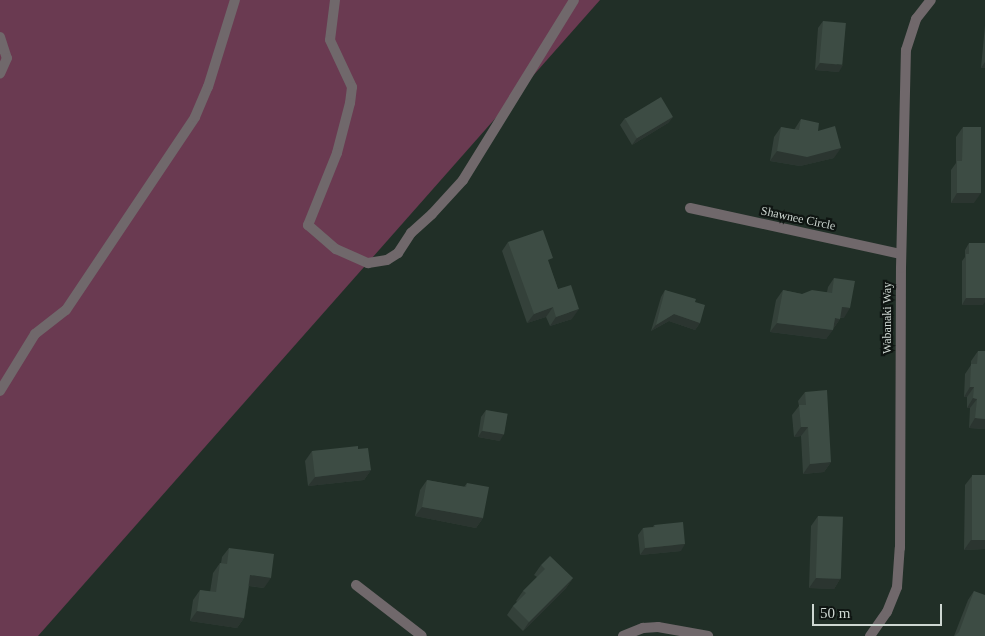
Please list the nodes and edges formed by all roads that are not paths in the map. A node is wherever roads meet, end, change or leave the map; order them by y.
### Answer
1 (235, 0) edge
2 (335, 0) edge
3 (574, 0) edge
4 (931, 0) edge
5 (0, 37) edge
6 (0, 74) edge
7 (690, 208) dead end
8 (901, 254) junction
9 (0, 391) edge
10 (356, 585) dead end
11 (422, 636) edge
12 (623, 636) edge
13 (708, 636) edge
14 (870, 636) edge

1 - 9 street
2 - 3 street
4 - 8 street, Wabanaki Way
5 - 6 street
7 - 8 street, Shawnee Circle
8 - 14 street, Wabanaki Way
10 - 11 street
12 - 13 street

